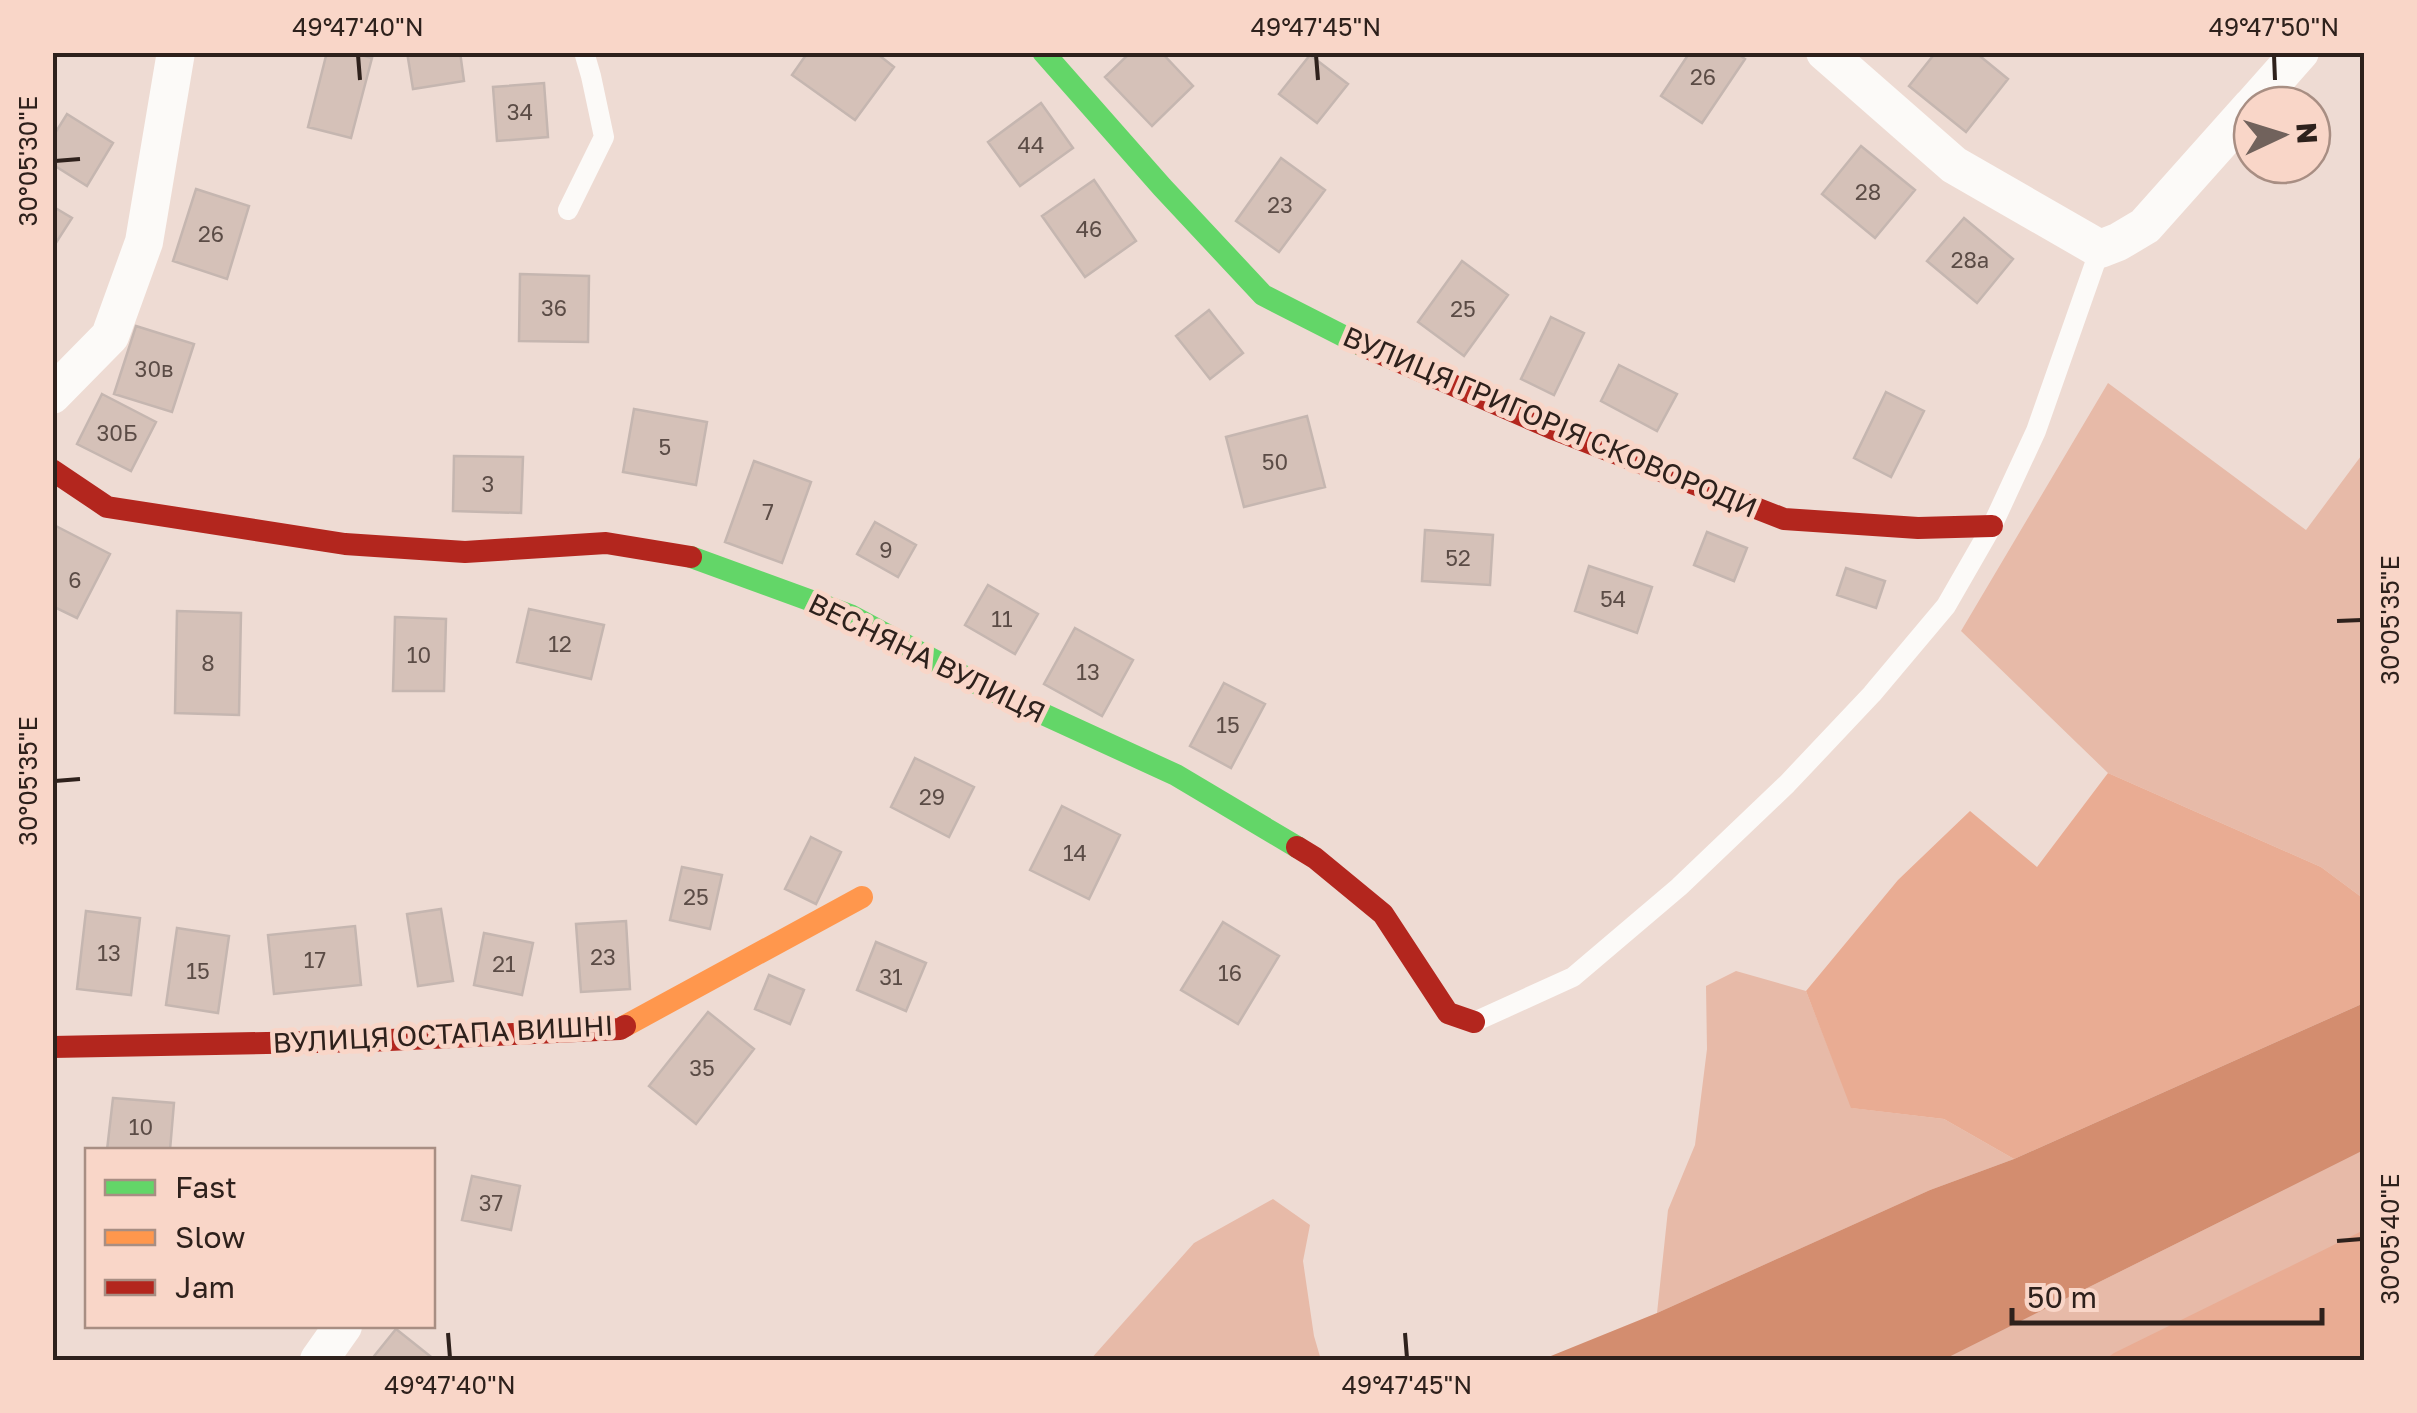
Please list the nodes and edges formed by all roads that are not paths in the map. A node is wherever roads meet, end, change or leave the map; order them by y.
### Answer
1 (176, 52) edge
2 (584, 52) edge
3 (1044, 52) edge
4 (1825, 52) edge
5 (2300, 52) edge
6 (2270, 85) edge
7 (2232, 128) edge
8 (568, 210) dead end
9 (2100, 249) junction
10 (52, 394) edge
11 (52, 470) edge
12 (1992, 526) junction
13 (862, 897) dead end
14 (1474, 1022) joint
15 (52, 1047) edge
16 (342, 1328) edge
17 (320, 1360) edge

1 - 10 street
2 - 8 lane
3 - 12 street, ВУЛИЦЯ ГРИГОРІЯ СКОВОРОДИ
4 - 9 street
5 - 6 street
7 - 9 street
9 - 12 lane
11 - 14 street, ВЕСНЯНА ВУЛИЦЯ
12 - 14 lane
13 - 15 street, ВУЛИЦЯ ОСТАПА ВИШНІ
16 - 17 street

